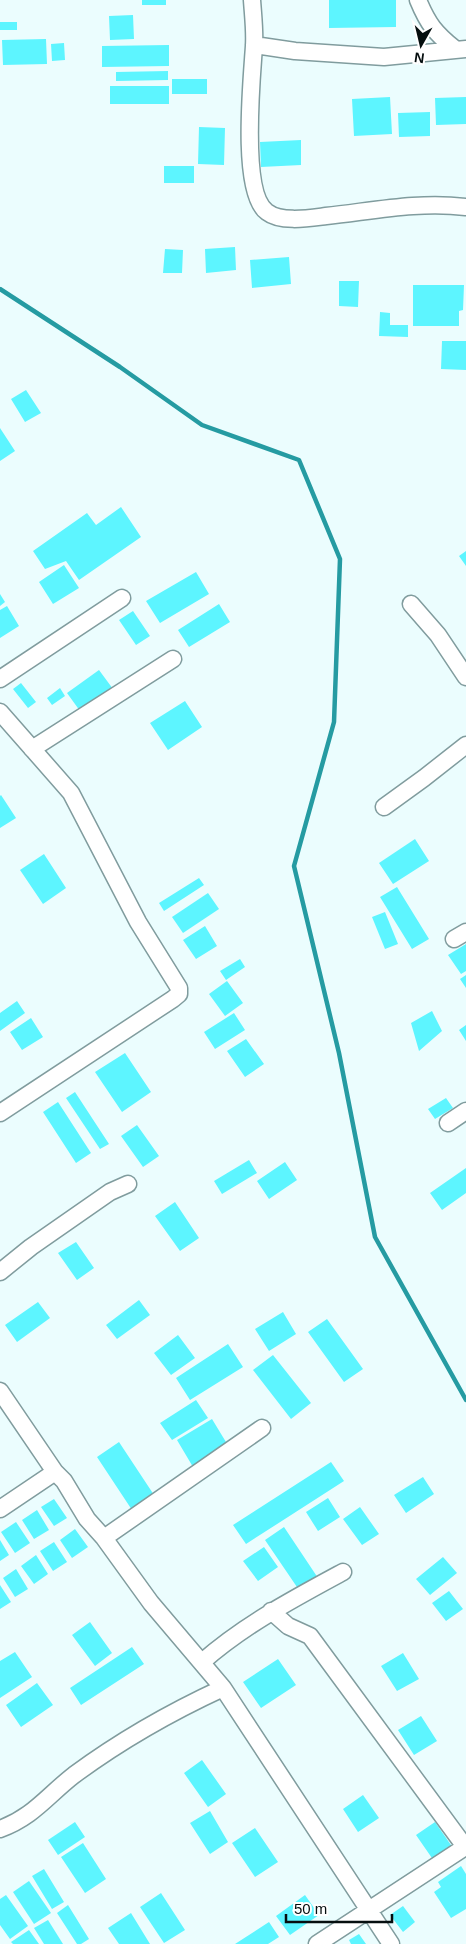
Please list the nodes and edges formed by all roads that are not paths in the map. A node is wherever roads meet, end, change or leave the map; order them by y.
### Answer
1 (252, 0) edge
2 (418, 0) edge
3 (254, 44) junction
4 (461, 49) edge
5 (466, 207) edge
6 (122, 598) dead end
7 (412, 604) dead end
8 (173, 659) dead end
9 (466, 677) edge
10 (0, 679) edge
11 (0, 712) edge
12 (466, 745) edge
13 (32, 749) junction
14 (384, 807) dead end
15 (466, 1111) edge
16 (0, 1113) edge
17 (448, 1124) dead end
18 (128, 1184) dead end
19 (0, 1272) edge
20 (0, 1391) edge
21 (262, 1428) dead end
22 (55, 1472) junction
23 (0, 1509) edge
24 (104, 1538) junction
25 (343, 1572) dead end
26 (270, 1611) junction
27 (202, 1662) junction
28 (223, 1688) junction
29 (0, 1828) edge
30 (466, 1848) edge
31 (368, 1911) junction
32 (317, 1944) edge
33 (391, 1944) edge

1 - 3 street
2 - 4 street
3 - 4 street
3 - 5 street
6 - 10 street
7 - 9 street
8 - 13 street
11 - 13 street
12 - 14 street
13 - 16 street
15 - 17 street
18 - 19 street
20 - 22 street
21 - 24 street
22 - 23 street
22 - 24 street
24 - 27 street
25 - 26 street
26 - 27 street
26 - 30 street
27 - 28 street
28 - 29 street
28 - 31 street
30 - 31 street
31 - 32 street
31 - 33 street

